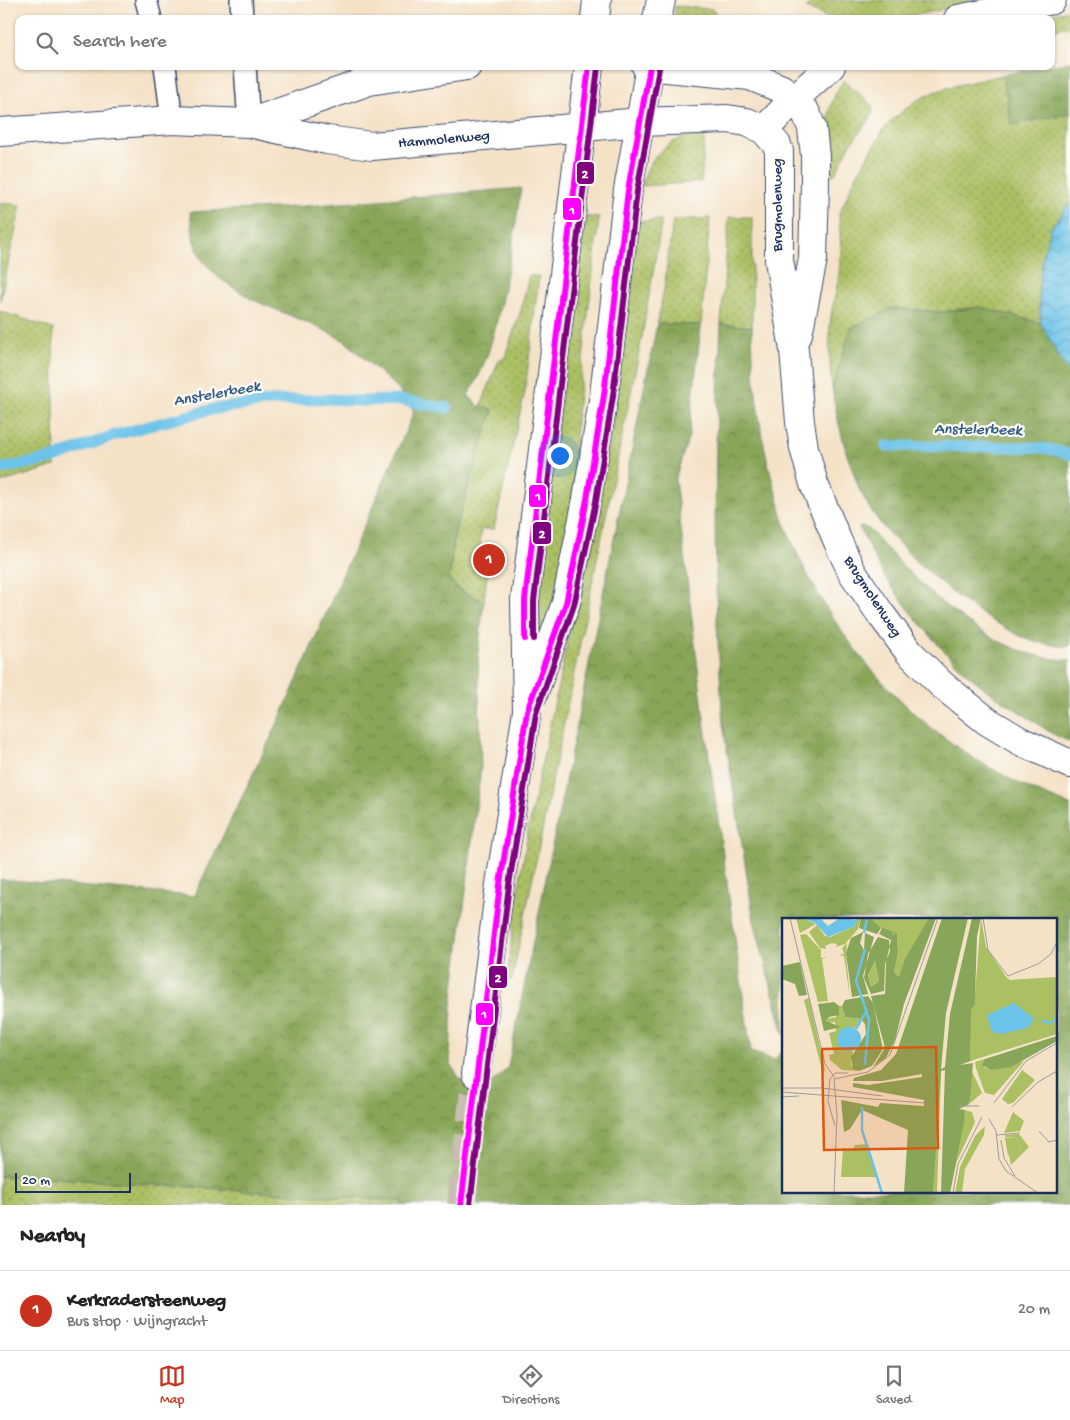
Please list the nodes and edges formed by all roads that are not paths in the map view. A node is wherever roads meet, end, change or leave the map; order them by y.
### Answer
1 (146, 0) edge
2 (241, 0) edge
3 (597, 0) edge
4 (660, 0) edge
5 (1052, 0) edge
6 (150, 15) edge
7 (242, 15) edge
8 (595, 15) edge
9 (658, 15) edge
10 (978, 15) edge
11 (166, 70) edge
12 (246, 70) edge
13 (440, 70) edge
14 (589, 70) edge
15 (649, 70) edge
16 (690, 70) edge
17 (827, 70) edge
18 (794, 99) junction
19 (172, 120) junction
20 (640, 122) junction
21 (249, 123) junction
22 (582, 126) junction
23 (764, 130) junction
24 (0, 132) edge
25 (794, 350) junction
26 (527, 710) junction
27 (1070, 764) edge
28 (476, 1074) tunnel mouth

1 - 6 lane
2 - 7 lane
3 - 8 street
4 - 9 street
5 - 10 street
11 - 19 lane
12 - 21 lane
13 - 21 street, Hammolenweg
14 - 22 street
15 - 20 street
16 - 18 street, Brugmolenweg
17 - 18 street
18 - 23 street
18 - 25 street, Brugmolenweg
19 - 21 street, Hammolenweg
19 - 24 street, Hammolenweg
20 - 22 street, Hammolenweg
20 - 23 street
20 - 26 street
21 - 22 street, Hammolenweg
22 - 26 street
23 - 25 street, Brugmolenweg
25 - 27 street, Brugmolenweg
26 - 28 street

